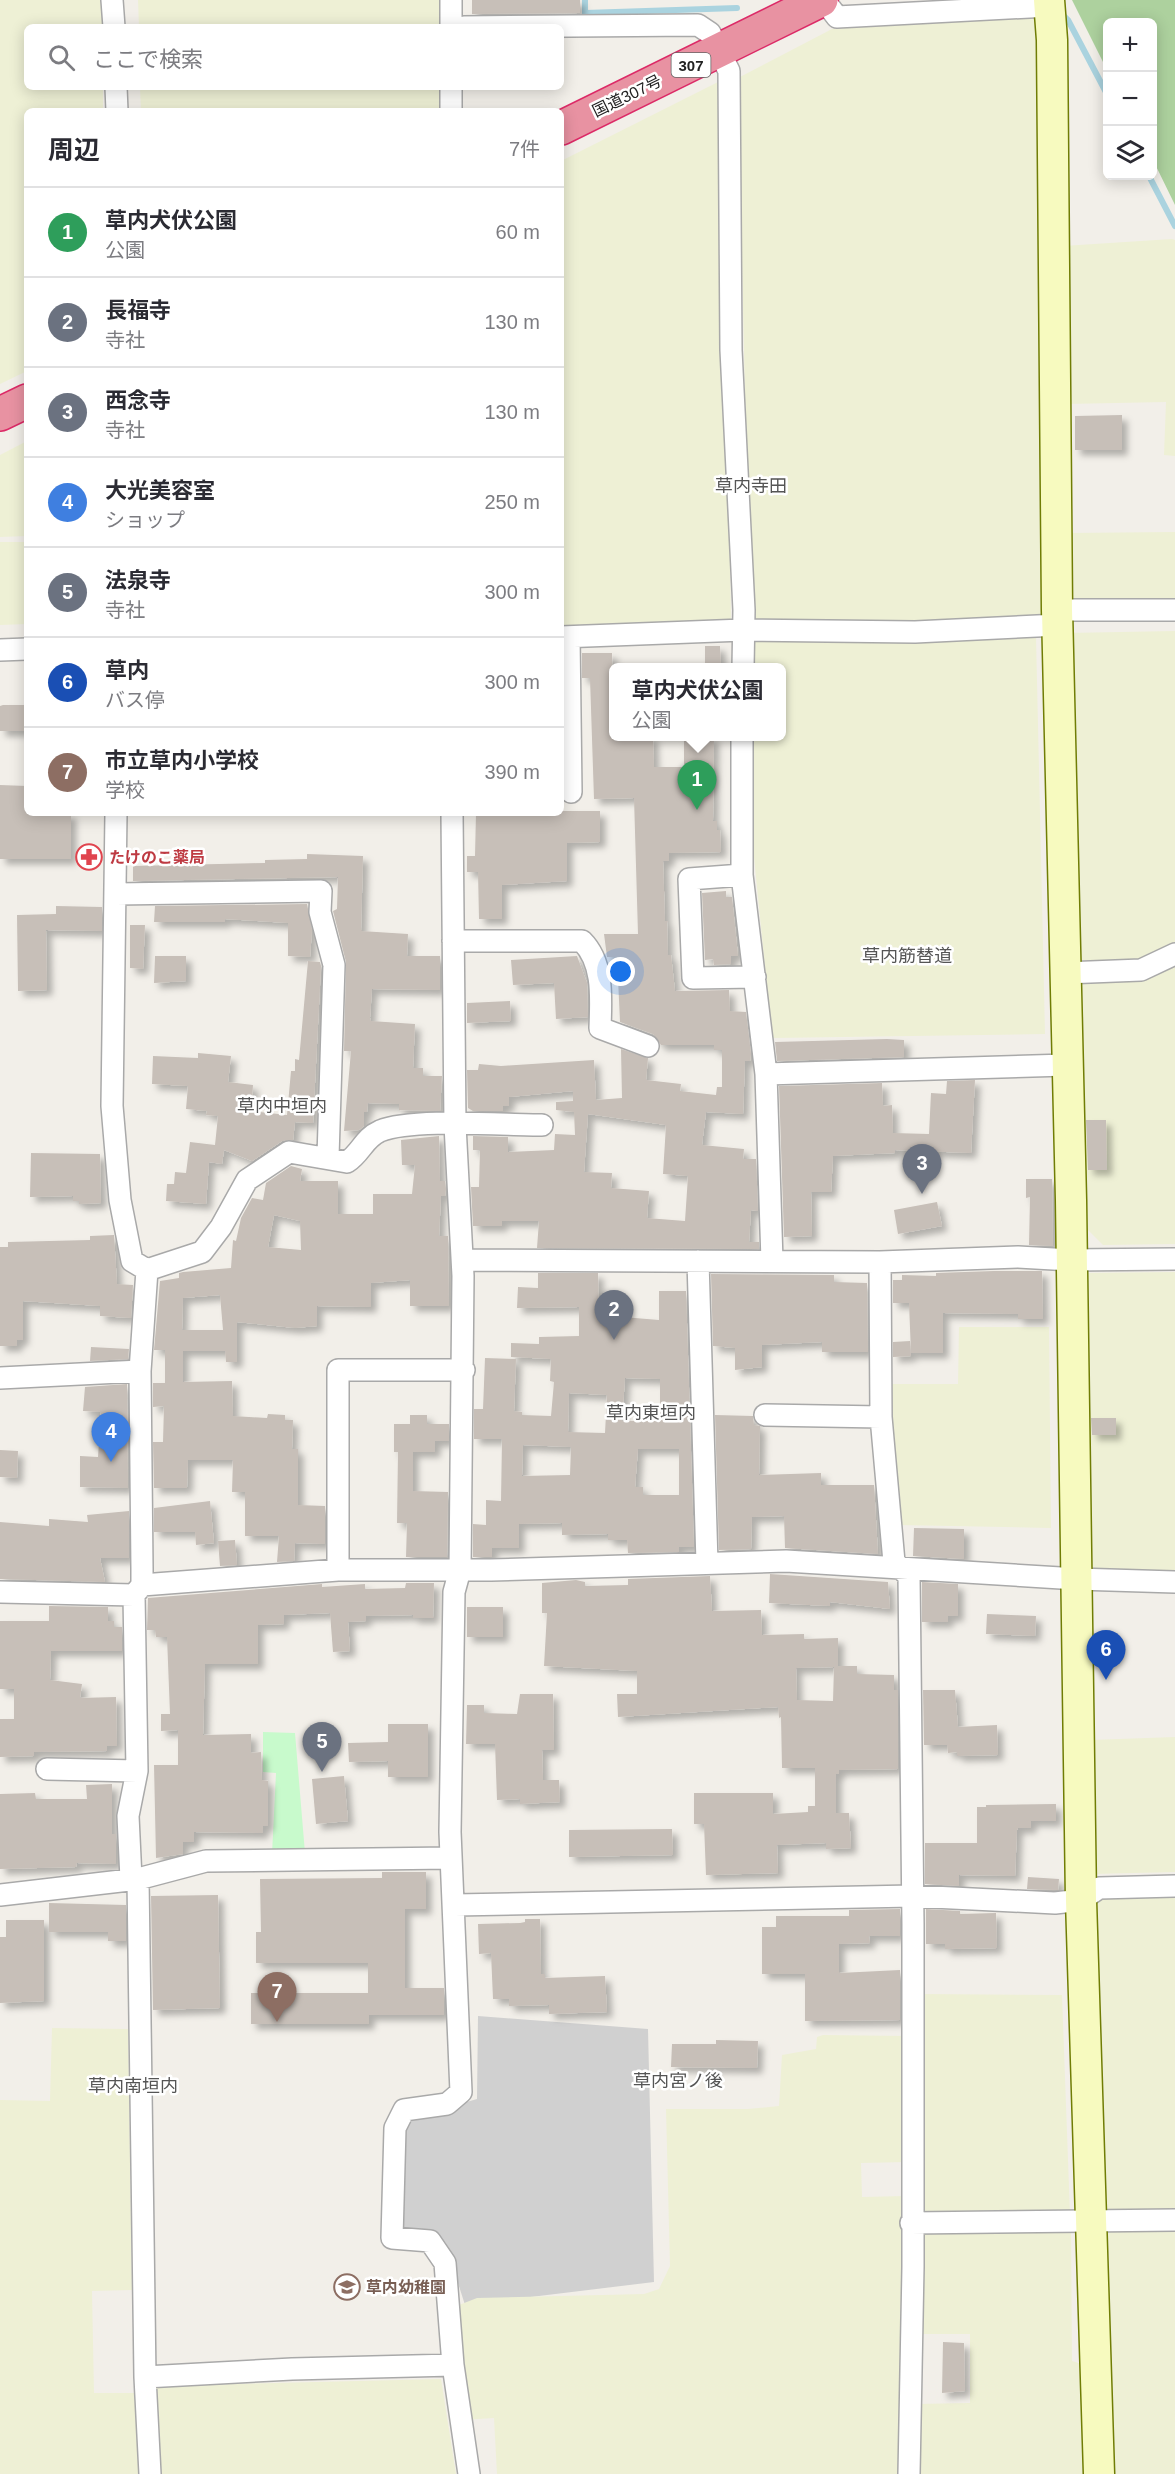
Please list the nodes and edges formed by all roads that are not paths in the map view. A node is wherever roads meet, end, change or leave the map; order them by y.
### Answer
1 (112, 0) edge
2 (451, 0) edge
3 (823, 0) edge
4 (1049, 3) edge
5 (114, 24) edge
6 (451, 24) edge
7 (564, 26) edge
8 (719, 51) junction
9 (116, 90) edge
10 (451, 90) edge
11 (117, 108) edge
12 (451, 108) edge
13 (564, 127) edge
14 (24, 402) edge
15 (0, 414) edge
16 (1175, 610) edge
17 (1057, 617) junction
18 (743, 630) junction
19 (565, 637) edge
20 (24, 649) edge
21 (0, 650) edge
22 (743, 663) edge
23 (742, 741) edge
24 (571, 792) dead end
25 (116, 816) edge
26 (452, 816) edge
27 (742, 876) junction
28 (116, 894) junction
29 (453, 941) junction
30 (1175, 954) edge
31 (1065, 973) junction
32 (754, 977) junction
33 (648, 1046) dead end
34 (1066, 1065) junction
35 (766, 1074) junction
36 (455, 1125) junction
37 (542, 1125) dead end
38 (328, 1157) junction
39 (463, 1260) junction
40 (1071, 1260) junction
41 (1175, 1260) edge
42 (698, 1261) junction
43 (772, 1261) junction
44 (880, 1262) junction
45 (147, 1270) junction
46 (464, 1370) junction
47 (140, 1371) junction
48 (0, 1378) edge
49 (765, 1415) dead end
50 (881, 1417) junction
51 (707, 1563) junction
52 (338, 1570) junction
53 (460, 1570) junction
54 (903, 1570) junction
55 (1077, 1579) junction
56 (1175, 1582) edge
57 (138, 1590) junction
58 (0, 1592) edge
59 (47, 1769) dead end
60 (137, 1771) junction
61 (450, 1858) junction
62 (135, 1879) junction
63 (1175, 1886) edge
64 (0, 1895) edge
65 (912, 1896) junction
66 (1082, 1900) junction
67 (455, 1905) junction
68 (1175, 2220) edge
69 (911, 2223) junction
70 (1091, 2223) junction
71 (453, 2366) junction
72 (145, 2377) junction
73 (150, 2474) edge
74 (469, 2474) edge
75 (909, 2474) edge
76 (1099, 2474) edge

1 - 5 street
2 - 6 street
3 - 4 street
3 - 8 highway, 国道307号 / 307
4 - 17 street
7 - 8 street
8 - 13 highway, 国道307号 / 307
8 - 18 street
9 - 11 street
10 - 12 street
14 - 15 highway
16 - 17 street
17 - 18 street
17 - 31 street
18 - 19 street
18 - 22 street
19 - 24 street
20 - 21 street
23 - 27 street
25 - 28 street
26 - 29 street
27 - 32 street
27 - 32 street
28 - 38 street
28 - 45 street
29 - 33 street
29 - 36 street
30 - 31 street
31 - 34 street
32 - 35 street
34 - 35 street
34 - 40 street
35 - 43 street
36 - 37 street
36 - 38 street
36 - 39 street
38 - 45 street
39 - 42 street
39 - 46 street
40 - 41 street
40 - 44 street
40 - 55 street
42 - 43 street
42 - 51 street
43 - 44 street
44 - 50 street
45 - 47 street
46 - 52 street
46 - 53 street
47 - 48 street
47 - 57 street
49 - 50 street
50 - 54 street
51 - 53 street
51 - 54 street
52 - 53 street
52 - 57 street
53 - 61 street
54 - 55 street
54 - 65 street
55 - 56 street
55 - 66 street
57 - 58 street
57 - 60 street
59 - 60 street
60 - 62 street
61 - 62 street
61 - 67 street
62 - 64 street
62 - 72 street
63 - 66 street
65 - 66 street
65 - 67 street
65 - 69 street
66 - 70 street
67 - 71 street
68 - 70 street
69 - 70 street
69 - 75 street
70 - 76 street
71 - 72 street
71 - 74 street
72 - 73 street

